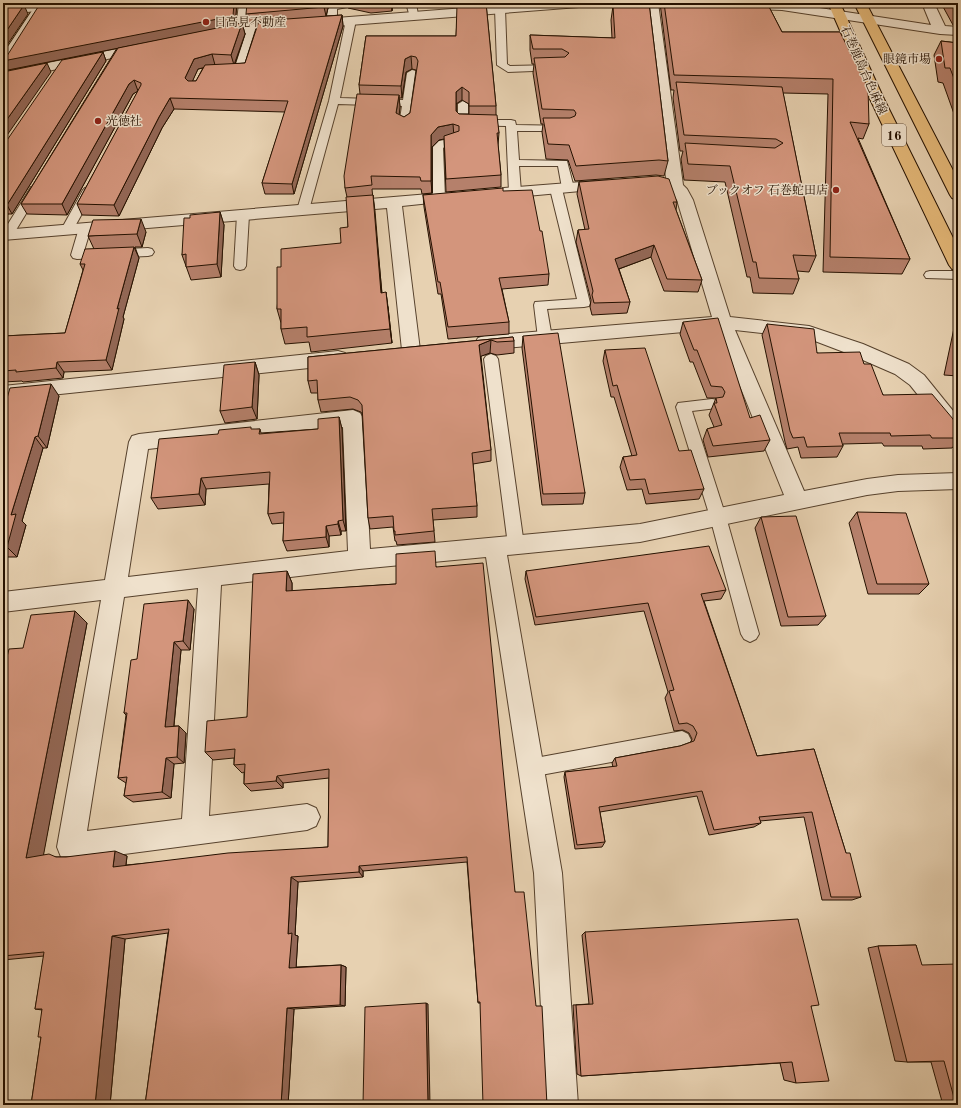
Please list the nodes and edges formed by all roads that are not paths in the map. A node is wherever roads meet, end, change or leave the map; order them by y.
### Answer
1 (244, 3) edge
2 (346, 3) edge
3 (579, 3) edge
4 (652, 3) edge
5 (710, 3) edge
6 (860, 3) edge
7 (928, 3) edge
8 (781, 4) edge
9 (44, 8) edge
10 (412, 9) edge
11 (500, 9) junction
12 (837, 9) edge
13 (3, 11) edge
14 (866, 18) junction
15 (351, 20) junction
16 (332, 21) junction
17 (255, 27) junction
18 (241, 30) junction
19 (940, 30) junction
20 (958, 31) edge
21 (198, 37) edge
22 (155, 45) edge
23 (118, 53) junction
24 (3, 64) edge
25 (63, 64) junction
26 (110, 66) edge
27 (562, 68) edge
28 (234, 70) edge
29 (412, 73) dead end
30 (3, 76) edge
31 (54, 77) edge
32 (334, 101) junction
33 (408, 103) junction
34 (463, 104) dead end
35 (404, 125) edge
36 (512, 128) junction
37 (568, 128) edge
38 (454, 141) edge
39 (513, 163) junction
40 (40, 181) edge
41 (92, 183) edge
42 (619, 184) edge
43 (562, 189) junction
44 (515, 192) junction
45 (492, 194) edge
46 (469, 196) edge
47 (958, 196) edge
48 (439, 198) junction
49 (394, 202) junction
50 (303, 210) junction
51 (242, 215) junction
52 (85, 228) junction
53 (67, 230) junction
54 (5, 235) edge
55 (148, 252) dead end
56 (958, 265) edge
57 (240, 266) dead end
58 (930, 275) dead end
59 (958, 275) edge
60 (723, 322) junction
61 (545, 338) junction
62 (466, 345) edge
63 (412, 350) edge
64 (358, 356) edge
65 (491, 359) dead end
66 (3, 393) edge
67 (712, 404) dead end
68 (958, 431) edge
69 (958, 481) edge
70 (797, 500) junction
71 (718, 516) junction
72 (505, 546) junction
73 (359, 559) junction
74 (210, 578) junction
75 (114, 590) junction
76 (3, 602) edge
77 (750, 634) dead end
78 (682, 740) dead end
79 (530, 768) junction
80 (307, 817) dead end
81 (195, 831) junction
82 (562, 1105) edge

1 - 18 lane
2 - 16 lane
3 - 11 street
4 - 60 street
5 - 8 street
6 - 14 main road, 石巻鹿島台色麻線 / 16
7 - 19 street
8 - 12 street
9 - 13 street
9 - 24 street
10 - 11 street
10 - 15 street
11 - 27 lane
12 - 14 street
12 - 56 main road, 石巻鹿島台色麻線 / 16
14 - 19 street
14 - 47 main road, 石巻鹿島台色麻線 / 16
15 - 16 street
15 - 32 lane
16 - 17 street
17 - 18 street
17 - 28 street
18 - 21 street
19 - 20 street
22 - 23 street
23 - 25 street
23 - 26 lane
25 - 30 street
25 - 31 lane
29 - 33 lane
32 - 33 lane
32 - 50 lane
33 - 35 lane
34 - 36 lane
36 - 37 lane
36 - 39 lane
38 - 48 lane
39 - 43 lane
39 - 44 lane
40 - 54 lane
41 - 53 lane
42 - 43 street
43 - 44 street
43 - 61 lane
44 - 45 street
46 - 48 street
48 - 49 street
49 - 50 street
49 - 63 street
50 - 51 street
51 - 52 street
51 - 57 lane
52 - 53 street
52 - 55 lane
53 - 54 street
58 - 59 lane
60 - 61 street
60 - 68 street
60 - 70 street
61 - 62 street
64 - 66 street
65 - 72 lane
67 - 71 lane
69 - 70 street
70 - 71 street
71 - 72 street
71 - 77 lane
72 - 73 street
72 - 79 street
73 - 74 street
73 - 75 street
74 - 75 street
74 - 81 street
75 - 76 street
75 - 81 street
78 - 79 lane
79 - 82 street
80 - 81 street

